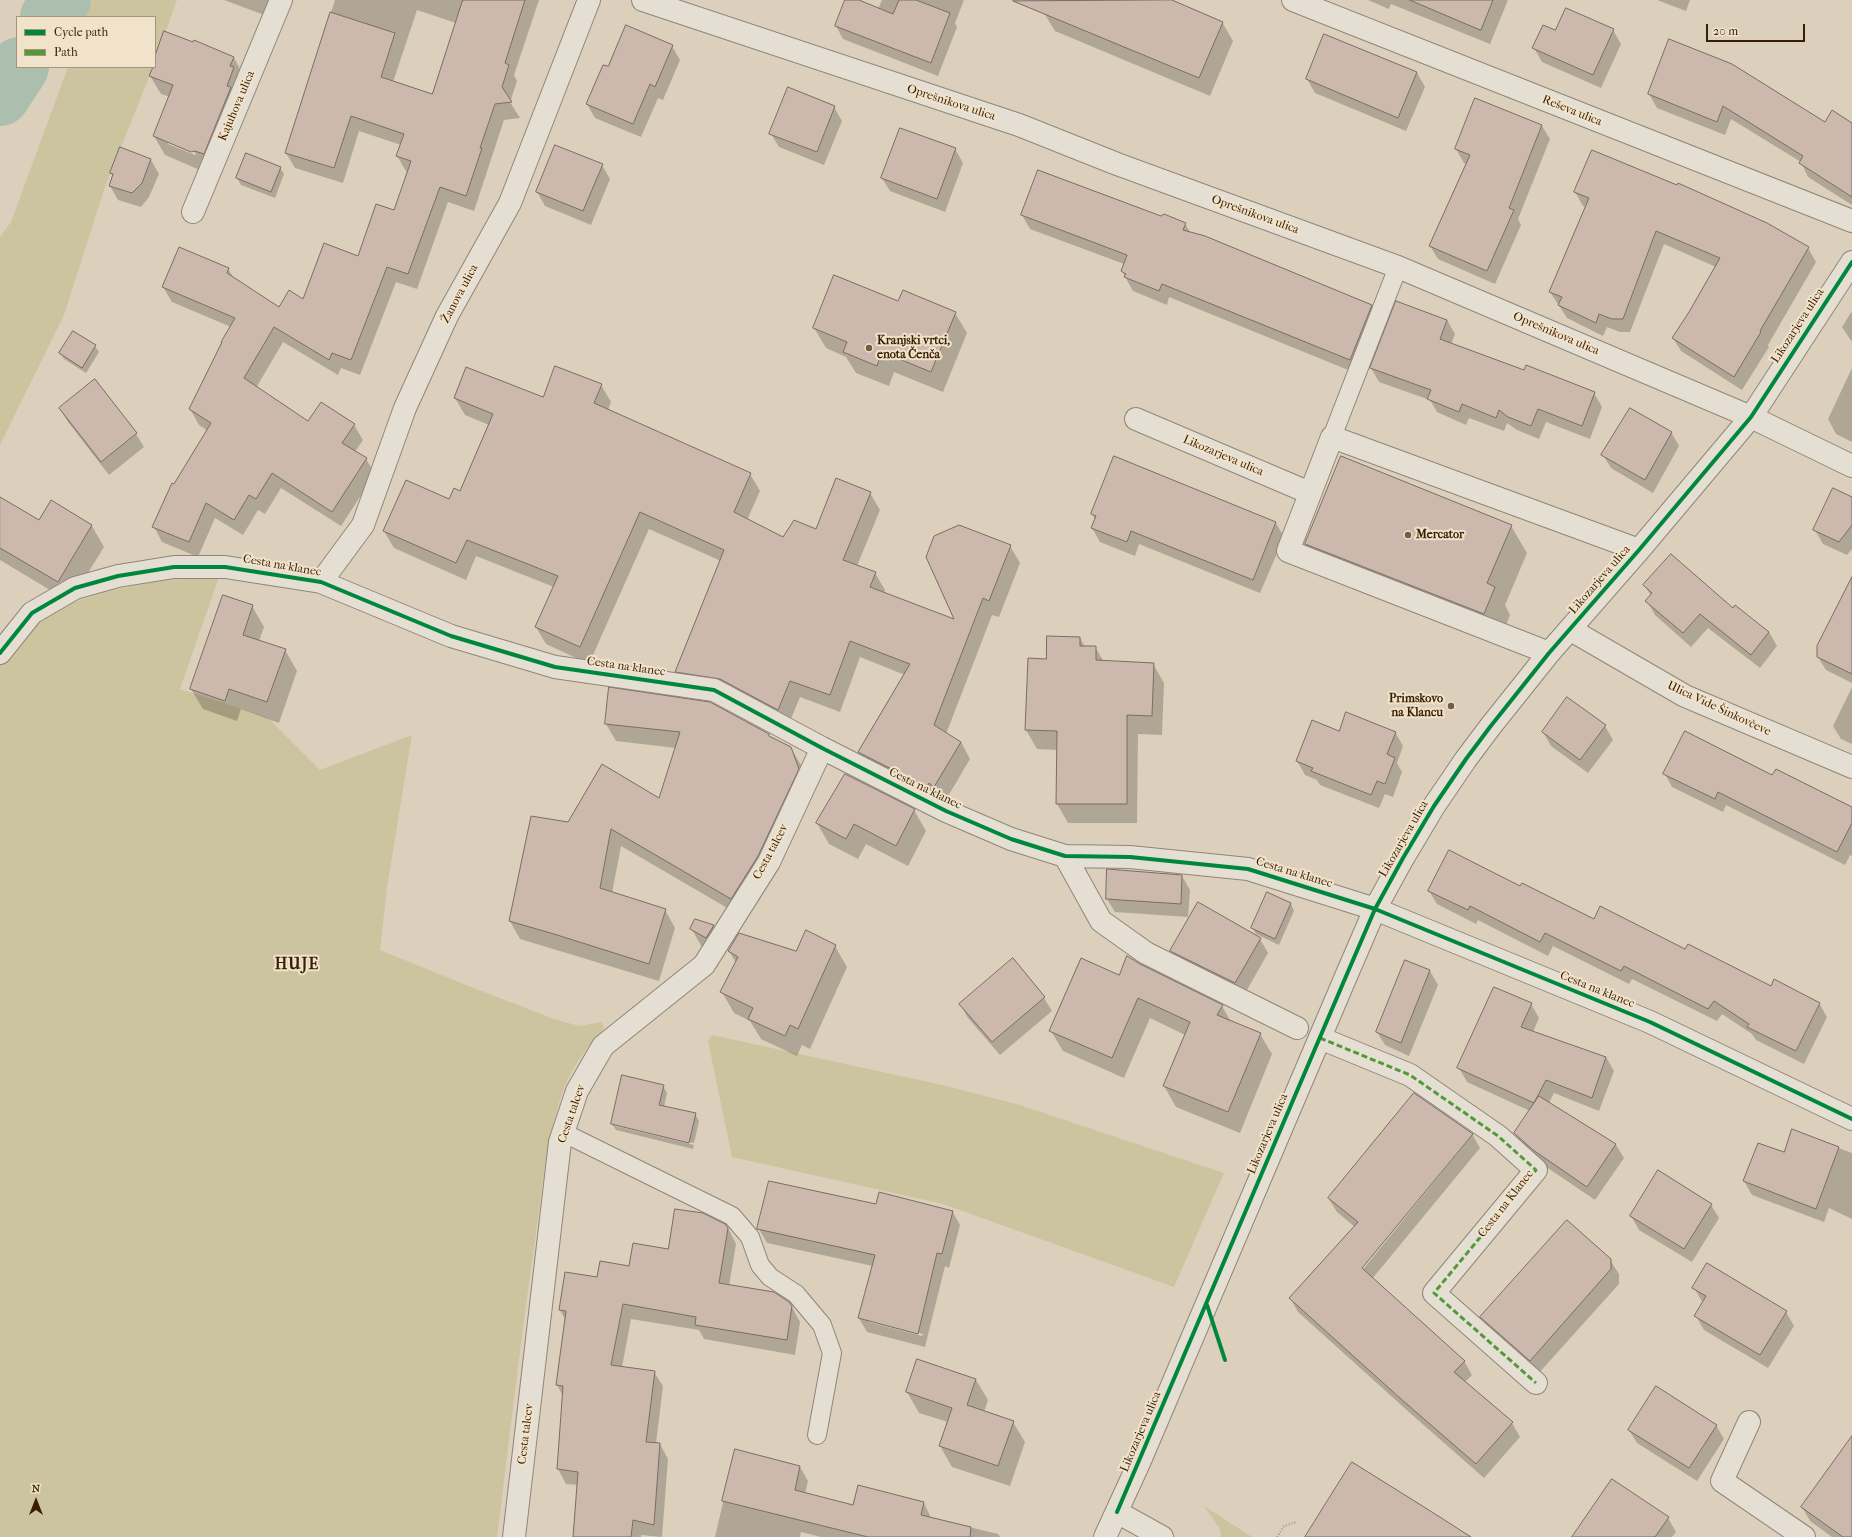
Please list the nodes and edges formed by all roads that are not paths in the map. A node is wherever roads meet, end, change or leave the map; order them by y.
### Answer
1 (280, 0) edge
2 (589, 0) edge
3 (644, 0) edge
4 (1293, 0) edge
5 (193, 212) dead end
6 (1852, 221) edge
7 (1852, 262) edge
8 (1398, 267) junction
9 (1751, 417) junction
10 (1136, 419) dead end
11 (1332, 437) junction
12 (1852, 466) edge
13 (1310, 493) junction
14 (1639, 550) junction
15 (321, 582) junction
16 (1571, 630) junction
17 (0, 653) edge
18 (1549, 653) junction
19 (822, 748) junction
20 (1852, 767) edge
21 (1065, 856) junction
22 (1376, 909) junction
23 (1297, 1028) dead end
24 (1320, 1038) junction
25 (1852, 1119) edge
26 (564, 1133) junction
27 (1536, 1383) dead end
28 (1749, 1422) dead end
29 (817, 1435) dead end
30 (1118, 1512) junction
31 (514, 1537) edge
32 (1105, 1537) edge
33 (1162, 1537) edge
34 (1804, 1537) edge

1 - 5 street, Kajuhova ulica
2 - 15 street, Žanova ulica
3 - 8 street, Oprešnikova ulica
4 - 6 street, Reševa ulica
7 - 9 street, Likozarjeva ulica
8 - 9 street, Oprešnikova ulica
8 - 11 lane
9 - 12 street, Oprešnikova ulica
9 - 14 street, Likozarjeva ulica
10 - 13 street, Likozarjeva ulica
11 - 13 street
11 - 14 street, Likozarjeva ulica
13 - 18 street
14 - 16 street, Likozarjeva ulica
15 - 17 street, Cesta na klanec
15 - 19 street, Cesta na klanec
16 - 18 street, Likozarjeva ulica
16 - 20 street, Ulica Vide Šinkovčeve
18 - 22 street, Likozarjeva ulica
19 - 21 street, Cesta na klanec
19 - 26 street, Cesta talcev
21 - 22 street, Cesta na klanec
21 - 23 street
22 - 24 street, Likozarjeva ulica
22 - 25 street, Cesta na klanec
24 - 27 street, Cesta na Klanec
24 - 30 street, Likozarjeva ulica
26 - 29 lane
26 - 31 street, Cesta talcev
28 - 34 street
30 - 32 street, Likozarjeva ulica
30 - 33 street

